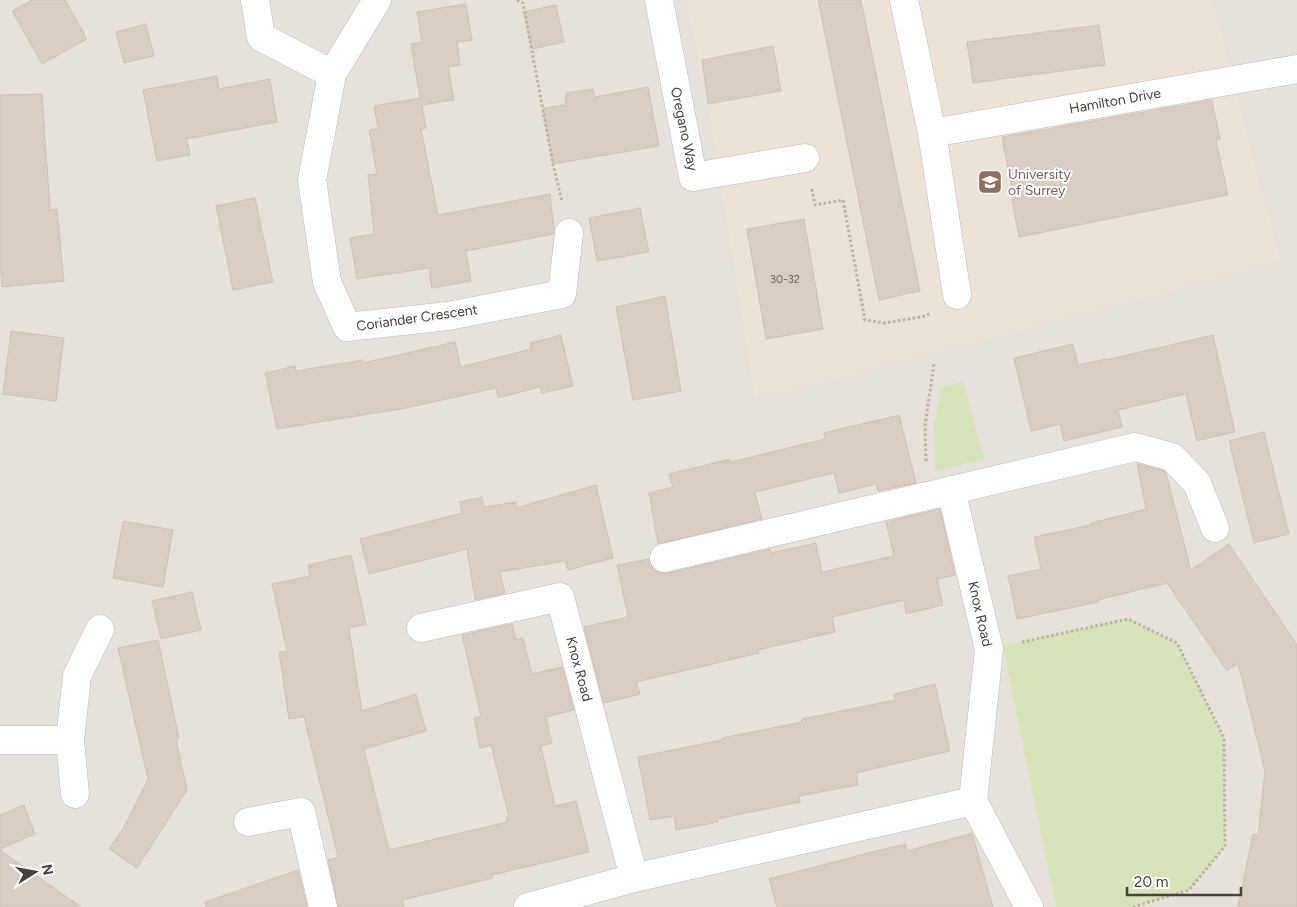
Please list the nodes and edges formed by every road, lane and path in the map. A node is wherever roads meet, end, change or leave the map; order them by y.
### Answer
1 (256, 0) edge
2 (377, 0) edge
3 (517, 0) edge
4 (659, 0) edge
5 (904, 0) edge
6 (1297, 69) edge
7 (332, 74) junction
8 (932, 132) junction
9 (805, 158) joint
10 (569, 233) joint
11 (958, 295) joint
12 (934, 363) dead end
13 (941, 492) junction
14 (1214, 528) dead end
15 (664, 558) dead end
16 (421, 628) dead end
17 (100, 629) dead end
18 (990, 649) junction
19 (0, 740) edge
20 (70, 740) junction
21 (75, 794) dead end
22 (973, 801) junction
23 (248, 822) dead end
24 (634, 878) junction
25 (323, 907) edge
26 (528, 907) edge
27 (1029, 907) edge
28 (1133, 907) edge

1 - 7 street
2 - 7 street, Coriander Crescent
3 - 10 path
4 - 9 street, Oregano Way
5 - 8 street
6 - 8 street, Hamilton Drive
7 - 10 street, Coriander Crescent
8 - 11 street
9 - 11 path
12 - 13 path
13 - 14 street
13 - 15 street
13 - 18 street, Knox Road
16 - 24 street, Knox Road
17 - 20 street
18 - 22 street, Knox Road
18 - 28 path
19 - 20 street
20 - 21 street
22 - 24 street
22 - 27 street
23 - 25 street
24 - 26 street

